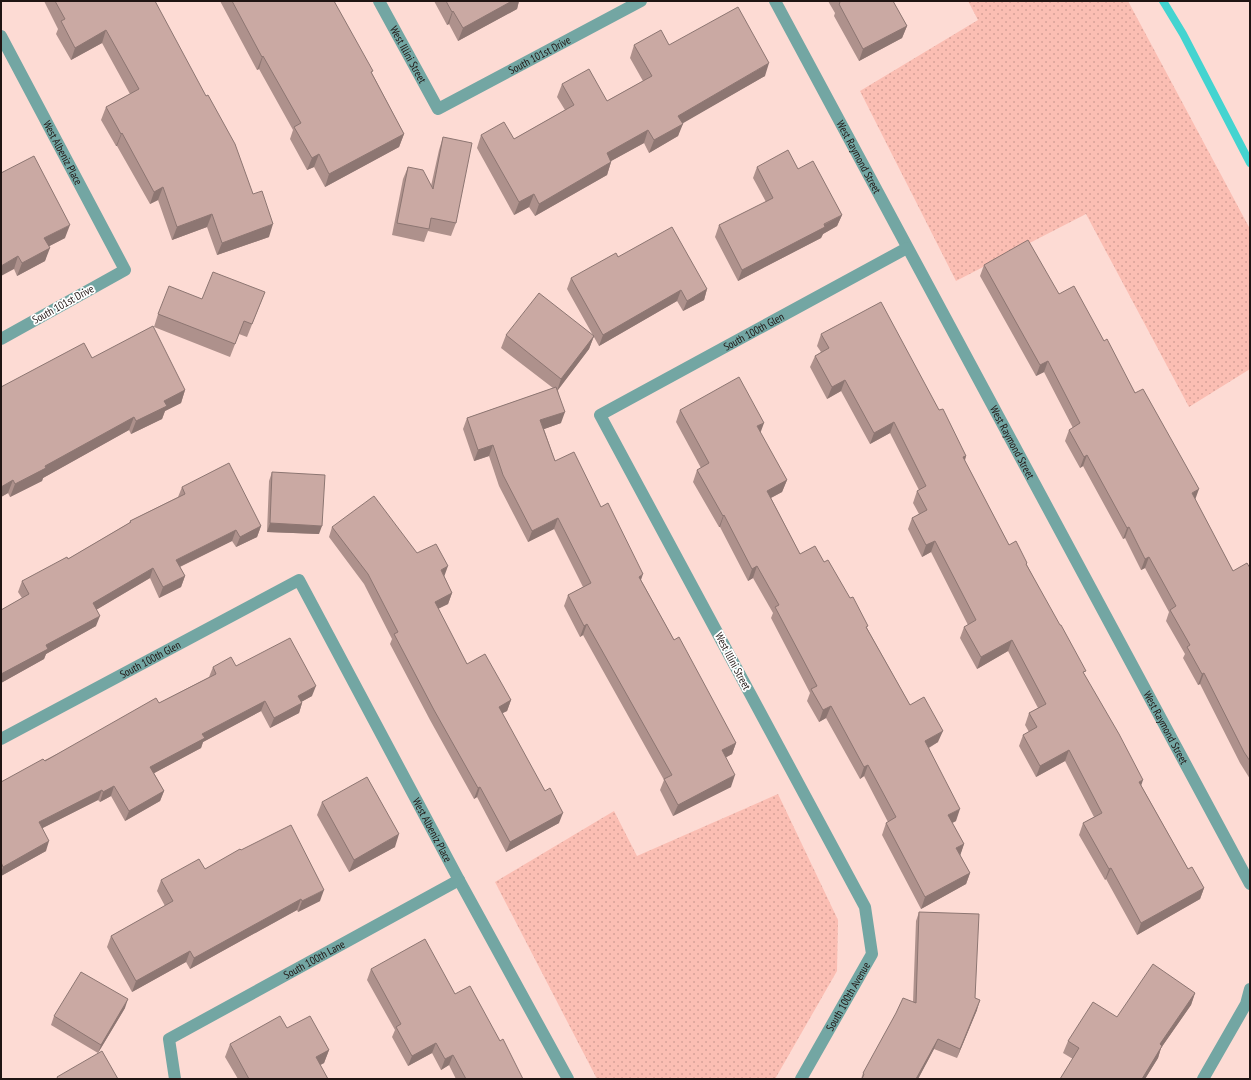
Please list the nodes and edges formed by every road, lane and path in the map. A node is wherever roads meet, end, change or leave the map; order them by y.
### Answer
1 (379, 1) edge
2 (641, 1) edge
3 (775, 1) edge
4 (1, 36) edge
5 (438, 109) joint
6 (907, 248) junction
7 (125, 270) joint
8 (1, 338) edge
9 (600, 415) joint
10 (299, 580) joint
11 (1, 739) edge
12 (459, 880) junction
13 (1250, 884) edge
14 (865, 907) joint
15 (1250, 988) edge
16 (1248, 1005) edge
17 (175, 1079) edge
18 (568, 1079) edge
19 (801, 1079) edge
20 (1203, 1079) edge

1 - 5 street, West Illini Street
2 - 5 street, South 101st Drive
3 - 6 street, West Raymond Street
4 - 7 street, West Albeniz Place
6 - 9 street, South 100th Glen
6 - 13 street, West Raymond Street
7 - 8 street, South 101st Drive
9 - 14 street, West Illini Street
10 - 11 street, South 100th Glen
10 - 12 street, West Albeniz Place
12 - 17 street, South 100th Lane
12 - 18 street, West Albeniz Place
14 - 19 street, South 100th Avenue
15 - 16 street
16 - 20 street

